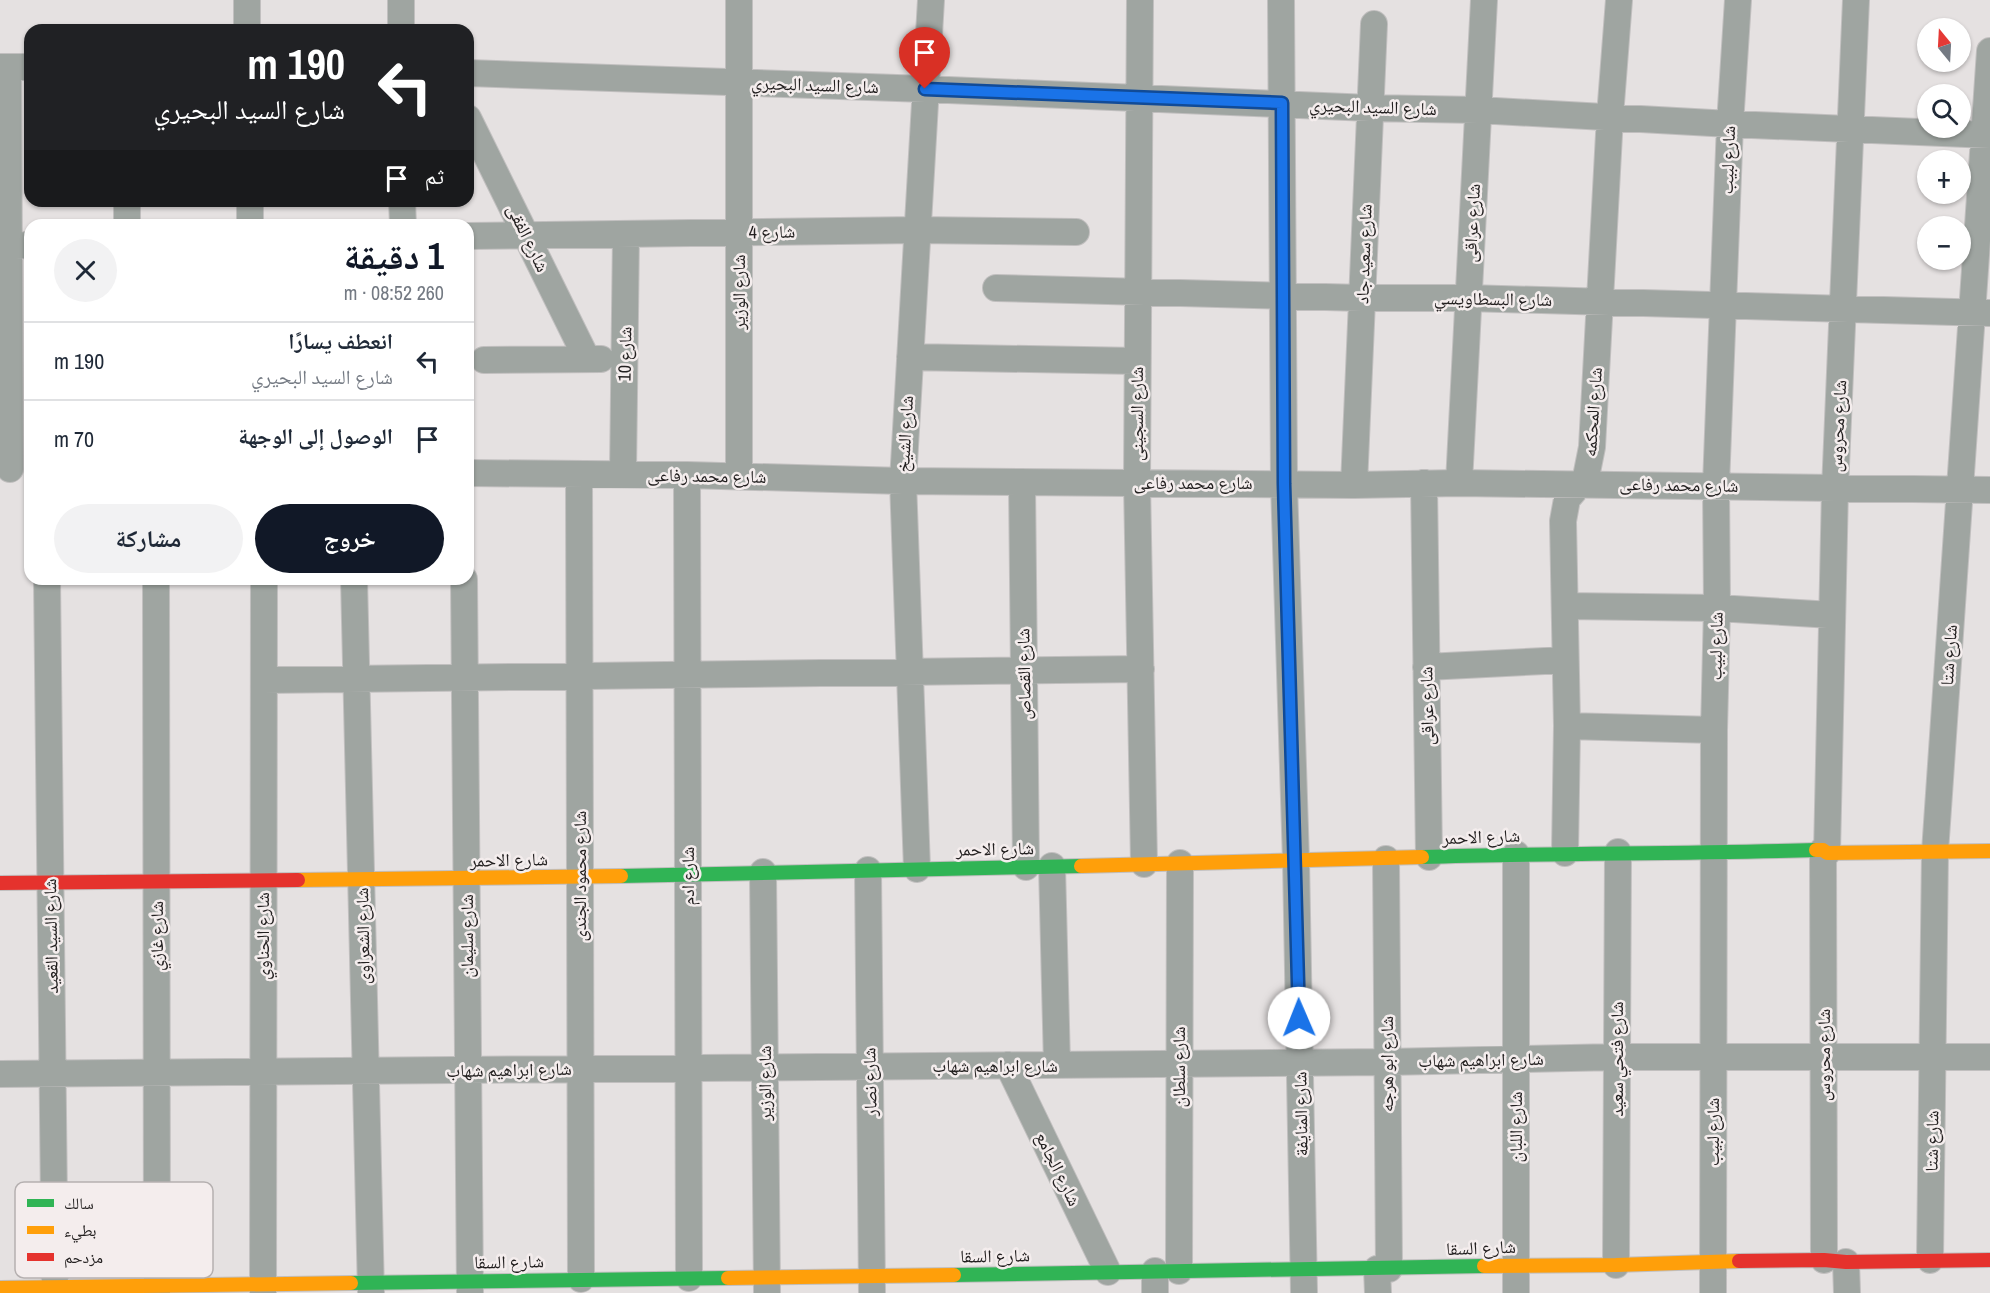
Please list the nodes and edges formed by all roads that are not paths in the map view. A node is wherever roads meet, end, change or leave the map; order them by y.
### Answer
1 (247, 0) edge
2 (400, 0) edge
3 (740, 0) edge
4 (930, 0) edge
5 (1140, 0) edge
6 (1281, 0) edge
7 (1484, 0) edge
8 (1619, 0) edge
9 (1738, 0) edge
10 (1856, 0) edge
11 (247, 24) edge
12 (401, 24) edge
13 (1374, 24) dead end
14 (1990, 51) edge
15 (13, 67) edge
16 (474, 73) edge
17 (739, 82) junction
18 (925, 89) junction
19 (1139, 98) junction
20 (1282, 103) junction
21 (1370, 108) junction
22 (1478, 110) junction
23 (1610, 116) junction
24 (1730, 124) junction
25 (1851, 129) junction
26 (474, 130) edge
27 (1988, 134) edge
28 (917, 230) junction
29 (739, 232) junction
30 (1076, 232) dead end
31 (626, 234) junction
32 (474, 236) edge
33 (526, 236) junction
34 (13, 245) edge
35 (996, 288) dead end
36 (1137, 292) junction
37 (1283, 296) junction
38 (1362, 298) junction
39 (1468, 298) junction
40 (1600, 302) junction
41 (1723, 305) junction
42 (1843, 310) junction
43 (1981, 313) edge
44 (910, 357) junction
45 (587, 359) junction
46 (624, 359) junction
47 (484, 360) dead end
48 (1137, 361) junction
49 (13, 469) edge
50 (474, 472) edge
51 (579, 474) junction
52 (623, 474) junction
53 (687, 475) junction
54 (739, 477) junction
55 (903, 481) junction
56 (1022, 482) junction
57 (1137, 483) junction
58 (1424, 483) junction
59 (1459, 483) junction
60 (1284, 484) junction
61 (1354, 485) junction
62 (1581, 485) junction
63 (1716, 485) junction
64 (1835, 489) junction
65 (1960, 490) junction
66 (1990, 490) edge
67 (47, 585) edge
68 (156, 585) edge
69 (264, 585) edge
70 (354, 585) edge
71 (464, 585) edge
72 (1565, 606) junction
73 (1717, 608) junction
74 (1832, 615) junction
75 (1564, 660) junction
76 (1426, 667) junction
77 (1141, 669) junction
78 (1024, 670) junction
79 (910, 672) junction
80 (687, 675) junction
81 (579, 676) junction
82 (465, 677) junction
83 (356, 678) junction
84 (264, 680) junction
85 (1567, 726) junction
86 (1714, 730) junction
87 (1990, 851) edge
88 (1618, 852) junction
89 (1825, 852) junction
90 (1935, 852) junction
91 (1565, 853) junction
92 (1714, 853) junction
93 (1516, 854) junction
94 (1429, 857) junction
95 (1386, 858) junction
96 (1296, 861) junction
97 (1180, 863) junction
98 (1144, 864) junction
99 (1052, 866) junction
100 (1026, 867) junction
101 (917, 869) junction
102 (868, 870) junction
103 (763, 872) junction
104 (688, 874) junction
105 (580, 876) junction
106 (466, 879) junction
107 (361, 880) junction
108 (157, 881) junction
109 (264, 881) junction
110 (51, 882) junction
111 (0, 883) edge
112 (1824, 1056) junction
113 (1617, 1057) junction
114 (1713, 1057) junction
115 (1990, 1057) edge
116 (1933, 1058) junction
117 (1516, 1059) junction
118 (1387, 1062) junction
119 (1300, 1063) junction
120 (1179, 1064) junction
121 (1008, 1065) junction
122 (1057, 1065) junction
123 (870, 1067) junction
124 (688, 1068) junction
125 (765, 1068) junction
126 (580, 1069) junction
127 (468, 1070) junction
128 (366, 1071) junction
129 (263, 1072) junction
130 (157, 1073) junction
131 (0, 1074) edge
132 (52, 1074) junction
133 (54, 1182) edge
134 (157, 1182) edge
135 (1930, 1260) junction
136 (1990, 1260) edge
137 (1713, 1261) junction
138 (1835, 1261) junction
139 (1516, 1265) junction
140 (1616, 1265) junction
141 (1381, 1277) edge
142 (1092, 1279) edge
143 (1163, 1279) edge
144 (1304, 1281) edge
145 (704, 1283) edge
146 (978, 1283) edge
147 (589, 1284) edge
148 (872, 1284) edge
149 (767, 1285) edge
150 (470, 1287) edge
151 (0, 1288) edge
152 (263, 1288) edge
153 (371, 1288) edge
154 (157, 1289) edge
155 (55, 1290) edge
156 (1516, 1293) edge
157 (1713, 1293) edge
158 (1847, 1293) edge

1 - 11 street
2 - 12 street
3 - 17 street, شارع الوزير
4 - 18 street, شارع الشيخ
5 - 19 street, شارع السجينى
6 - 20 street, شارع المنايفة
7 - 22 street, شارع عراقى
8 - 23 street, شارع المحكمه
9 - 24 street, شارع لبيب
10 - 25 street, شارع محروس
13 - 21 street, شارع سعيد جاد
14 - 27 street, شارع شتا
15 - 34 street
16 - 17 street, شارع السيد البحيري
17 - 18 street, شارع السيد البحيري
17 - 29 street, شارع الوزير
18 - 19 street, شارع السيد البحيري
18 - 28 street, شارع الشيخ
19 - 20 street, شارع السيد البحيري
19 - 36 street, شارع السجينى
20 - 21 street, شارع السيد البحيري
20 - 37 street, شارع المنايفة
21 - 22 street, شارع السيد البحيري
21 - 38 street, شارع سعيد جاد
22 - 23 street, شارع السيد البحيري
22 - 39 street, شارع عراقى
23 - 24 street, شارع السيد البحيري
23 - 40 street, شارع المحكمه
24 - 25 street, شارع السيد البحيري
24 - 41 street, شارع لبيب
25 - 27 street, شارع السيد البحيري
25 - 42 street, شارع محروس
26 - 33 street, شارع الفقى
27 - 43 street, شارع شتا
28 - 29 street, شارع 4
28 - 30 street, شارع 4
28 - 44 street, شارع الشيخ
29 - 31 street, شارع 4
29 - 54 street, شارع الوزير
31 - 33 street, شارع 4
31 - 46 street, شارع 10
32 - 33 street, شارع 4
33 - 45 street, شارع الفقى
34 - 49 street
35 - 36 street, شارع البسطاويسي
36 - 37 street, شارع البسطاويسي
36 - 48 street, شارع السجينى
37 - 38 street, شارع البسطاويسي
37 - 60 street, شارع المنايفة
38 - 39 street, شارع البسطاويسي
38 - 61 street, شارع سعيد جاد
39 - 40 street, شارع البسطاويسي
39 - 59 street, شارع عراقى
40 - 41 street, شارع البسطاويسي
40 - 62 street, شارع المحكمه
41 - 42 street, شارع البسطاويسي
41 - 63 street, شارع لبيب
42 - 43 street, شارع البسطاويسي
42 - 64 street, شارع محروس
43 - 65 street, شارع شتا
44 - 48 street
44 - 55 street, شارع الشيخ
45 - 46 street
45 - 47 street
46 - 52 street, شارع 10
48 - 57 street, شارع السجينى
50 - 51 street, شارع محمد رفاعى
51 - 52 street, شارع محمد رفاعى
51 - 81 street, شارع محمود الجندى
52 - 53 street, شارع محمد رفاعى
53 - 54 street, شارع محمد رفاعى
53 - 80 street, شارع ادم
54 - 55 street, شارع محمد رفاعى
55 - 56 street, شارع محمد رفاعى
55 - 79 street, شارع الشيخ
56 - 57 street, شارع محمد رفاعى
56 - 78 street, شارع القصاص
57 - 60 street, شارع محمد رفاعى
57 - 77 street, شارع السجينى
58 - 59 street, شارع محمد رفاعى
58 - 61 street, شارع محمد رفاعى
58 - 76 street, شارع عراقى
59 - 62 street, شارع محمد رفاعى
60 - 61 street, شارع محمد رفاعى
60 - 96 street, شارع المنايفة
62 - 63 street, شارع محمد رفاعى
62 - 72 street, شارع المحكمه
63 - 64 street, شارع محمد رفاعى
63 - 73 street, شارع لبيب
64 - 65 street, شارع محمد رفاعى
64 - 74 street, شارع محروس
65 - 66 street, شارع محمد رفاعى
65 - 90 street, شارع شتا
67 - 110 street, شارع السيد القعيد
68 - 108 street, شارع غازي
69 - 84 street, شارع الحناوي
70 - 83 street, شارع الشعراوى
71 - 82 street, شارع سليمان
72 - 73 street
72 - 75 street, شارع المحكمه
73 - 74 street
73 - 86 street, شارع لبيب
74 - 89 street, شارع محروس
75 - 76 street
75 - 85 street, شارع المحكمه
76 - 94 street, شارع عراقى
77 - 78 street
77 - 98 street, شارع السجينى
78 - 79 street
78 - 100 street, شارع القصاص
79 - 80 street
79 - 101 street, شارع الشيخ
80 - 81 street
80 - 104 street, شارع ادم
81 - 82 street
81 - 105 street, شارع محمود الجندى
82 - 83 street
82 - 106 street, شارع سليمان
83 - 84 street
83 - 107 street, شارع الشعراوى
84 - 109 street, شارع الحناوي
85 - 86 street
85 - 91 street, شارع المحكمه
86 - 92 street, شارع لبيب
87 - 90 street, شارع الاحمر
88 - 91 street, شارع الاحمر
88 - 92 street, شارع الاحمر
88 - 113 street, شارع فتحي سعيد
89 - 90 street, شارع الاحمر
89 - 92 street, شارع الاحمر
89 - 112 street, شارع محروس
90 - 116 street, شارع شتا
91 - 93 street, شارع الاحمر
92 - 114 street, شارع لبيب
93 - 94 street, شارع الاحمر
93 - 117 street, شارع اللبان
94 - 95 street, شارع الاحمر
95 - 96 street, شارع الاحمر
95 - 118 street, شارع ابو هرجه
96 - 97 street, شارع الاحمر
96 - 119 street, شارع المنايفة
97 - 98 street, شارع الاحمر
97 - 120 street, شارع سلطان
98 - 99 street, شارع الاحمر
99 - 100 street, شارع الاحمر
99 - 122 street
100 - 101 street, شارع الاحمر
101 - 102 street, شارع الاحمر
102 - 103 street, شارع الاحمر
102 - 123 street, شارع نصار
103 - 104 street, شارع الاحمر
103 - 125 street, شارع الوزير
104 - 105 street, شارع الاحمر
104 - 124 street, شارع ادم
105 - 106 street, شارع الاحمر
105 - 126 street, شارع محمود الجندى
106 - 107 street, شارع الاحمر
106 - 127 street, شارع سليمان
107 - 109 street, شارع الاحمر
107 - 128 street, شارع الشعراوى
108 - 109 street, شارع الاحمر
108 - 110 street, شارع الاحمر
108 - 130 street, شارع غازي
109 - 129 street, شارع الحناوي
110 - 111 street, شارع الاحمر
110 - 132 street, شارع السيد القعيد
112 - 114 street, شارع ابراهيم شهاب
112 - 116 street, شارع ابراهيم شهاب
112 - 138 street, شارع محروس
113 - 114 street, شارع ابراهيم شهاب
113 - 117 street, شارع ابراهيم شهاب
113 - 140 street, شارع فتحي سعيد
114 - 137 street, شارع لبيب
115 - 116 street, شارع ابراهيم شهاب
116 - 135 street, شارع شتا
117 - 118 street, شارع ابراهيم شهاب
117 - 139 street, شارع اللبان
118 - 119 street, شارع ابراهيم شهاب
118 - 141 street, شارع ابو هرجه
119 - 120 street, شارع ابراهيم شهاب
119 - 144 street, شارع المنايفة
120 - 122 street, شارع ابراهيم شهاب
120 - 143 street, شارع سلطان
121 - 122 street, شارع ابراهيم شهاب
121 - 123 street, شارع ابراهيم شهاب
121 - 142 street, شارع الجامع
123 - 125 street, شارع ابراهيم شهاب
123 - 148 street, شارع نصار
124 - 125 street, شارع ابراهيم شهاب
124 - 126 street, شارع ابراهيم شهاب
124 - 145 street, شارع ادم
125 - 149 street, شارع الوزير
126 - 127 street, شارع ابراهيم شهاب
126 - 147 street, شارع محمود الجندى
127 - 128 street, شارع ابراهيم شهاب
127 - 150 street, شارع سليمان
128 - 129 street, شارع ابراهيم شهاب
128 - 153 street, شارع الشعراوى
129 - 130 street, شارع ابراهيم شهاب
129 - 152 street, شارع الحناوي
130 - 132 street, شارع ابراهيم شهاب
130 - 134 street, شارع غازي
131 - 132 street, شارع ابراهيم شهاب
132 - 133 street, شارع السيد القعيد
135 - 136 street, شارع السقا
135 - 138 street, شارع السقا
137 - 138 street, شارع السقا
137 - 140 street, شارع السقا
137 - 157 street, شارع لبيب
138 - 158 street, شارع محروس
139 - 140 street, شارع السقا
139 - 141 street, شارع السقا
139 - 156 street, شارع اللبان
141 - 144 street, شارع السقا
142 - 143 street, شارع السقا
142 - 146 street, شارع السقا
143 - 144 street, شارع السقا
145 - 147 street, شارع السقا
145 - 149 street, شارع السقا
146 - 148 street, شارع السقا
147 - 150 street, شارع السقا
148 - 149 street, شارع السقا
150 - 153 street, شارع السقا
151 - 155 street, شارع السقا
152 - 153 street, شارع السقا
152 - 154 street, شارع السقا
154 - 155 street, شارع السقا

